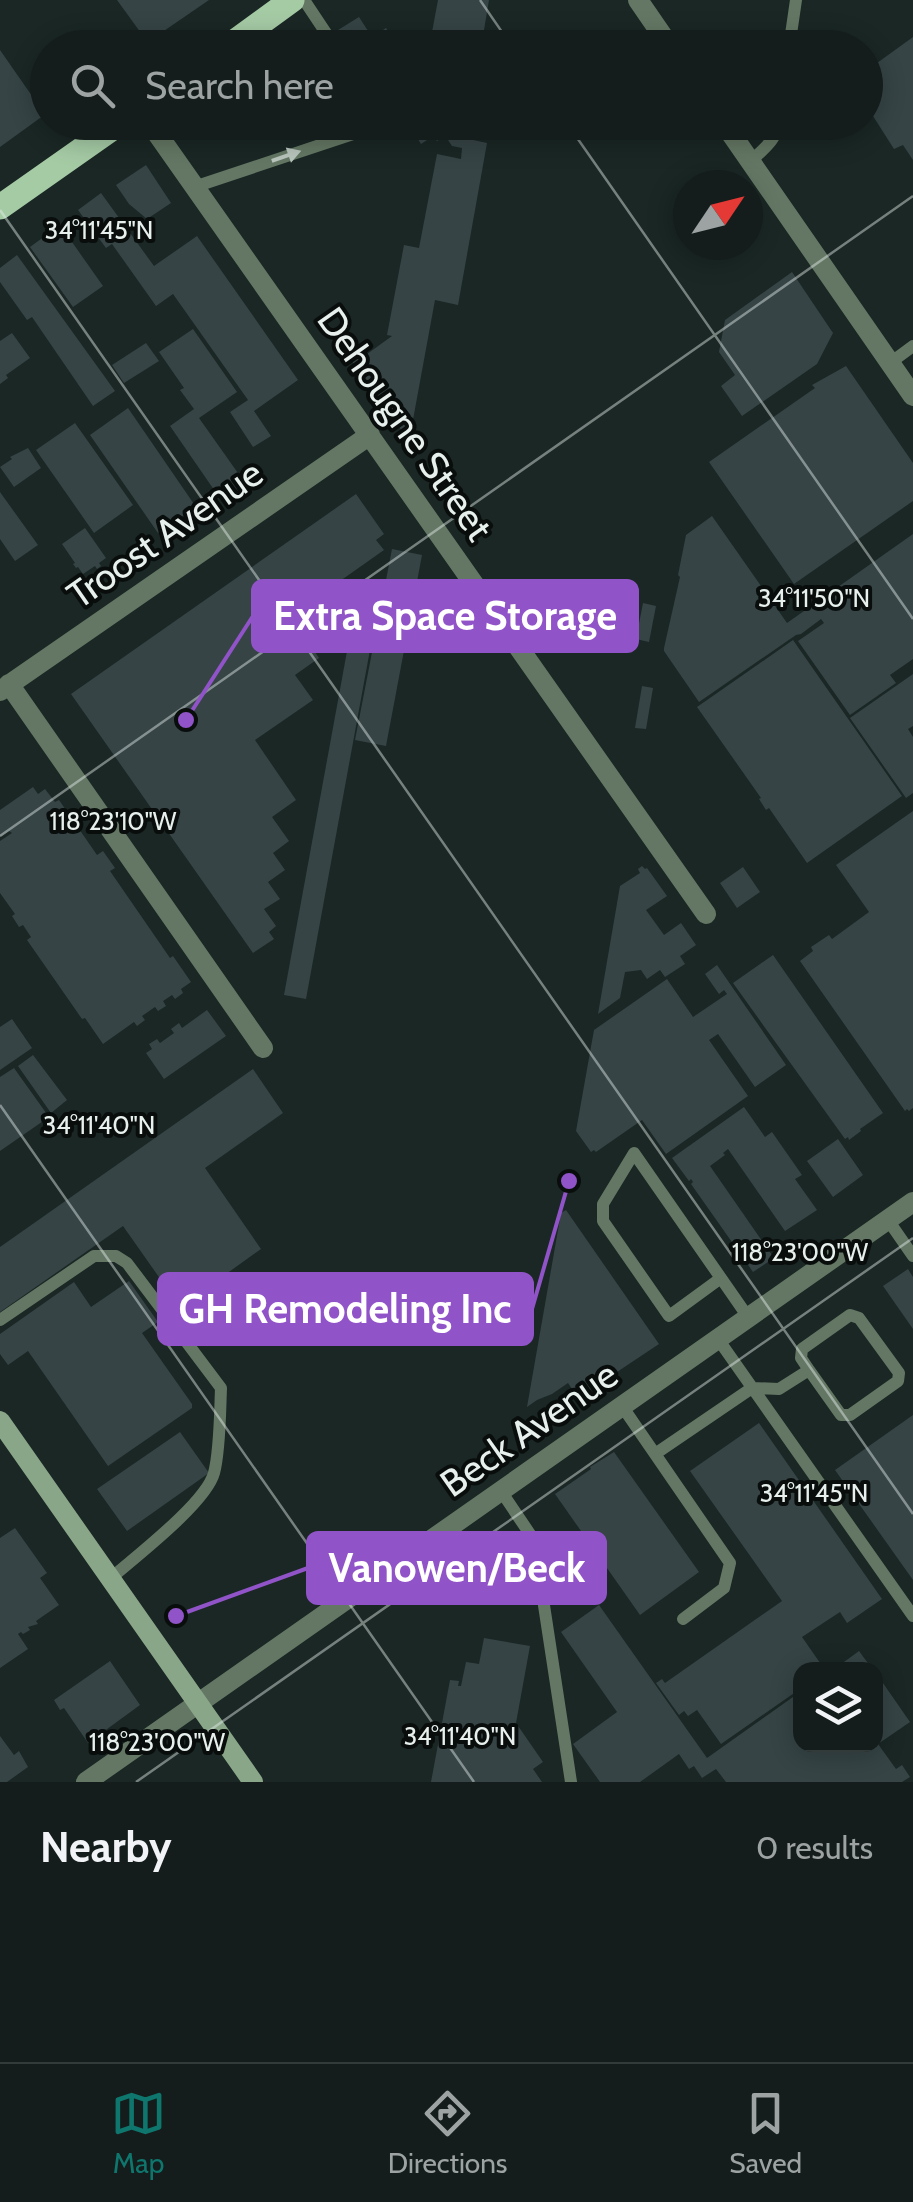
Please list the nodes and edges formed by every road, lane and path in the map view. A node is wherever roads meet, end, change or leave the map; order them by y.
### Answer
1 (292, 0) edge
2 (304, 0) edge
3 (638, 0) edge
4 (796, 0) edge
5 (251, 30) edge
6 (324, 30) edge
7 (658, 30) edge
8 (792, 30) edge
9 (95, 140) edge
10 (161, 140) edge
11 (335, 140) edge
12 (735, 140) edge
13 (773, 140) edge
14 (750, 162) junction
15 (194, 187) junction
16 (0, 207) edge
17 (913, 346) edge
18 (890, 363) junction
19 (913, 396) edge
20 (370, 435) junction
21 (5, 688) edge
22 (706, 914) dead end
23 (264, 1048) dead end
24 (913, 1202) edge
25 (888, 1220) junction
26 (913, 1256) edge
27 (721, 1278) junction
28 (748, 1317) junction
29 (0, 1320) edge
30 (718, 1339) junction
31 (809, 1370) junction
32 (752, 1388) junction
33 (622, 1406) junction
34 (1, 1426) edge
35 (656, 1454) junction
36 (500, 1492) junction
37 (110, 1579) junction
38 (913, 1616) edge
39 (684, 1619) dead end
40 (198, 1704) junction
41 (86, 1782) edge
42 (253, 1782) edge
43 (572, 1782) edge

1 - 5 main road
2 - 6 lane
3 - 7 street
4 - 8 lane
9 - 16 main road
10 - 15 street, Dehougne Street
15 -> 11 lane
12 - 14 street
13 - 14 lane
14 - 18 street
15 - 20 street, Dehougne Street
17 - 18 lane
18 - 19 street
20 - 21 street, Troost Avenue
20 - 22 street, Dehougne Street
21 - 23 street
24 - 25 street, Beck Avenue
25 - 26 lane
25 - 28 street, Beck Avenue
27 - 27 lane
27 - 28 lane
28 - 30 street, Beck Avenue
29 - 37 lane
30 - 32 lane
30 - 33 street, Beck Avenue
31 - 31 lane
31 - 32 lane
32 - 35 lane
32 - 38 lane
33 - 35 lane
33 - 36 street, Beck Avenue
34 - 37 main road
35 - 39 lane
36 - 40 street, Beck Avenue
36 - 43 lane
37 - 40 main road
40 - 41 street, Beck Avenue
40 - 42 main road

